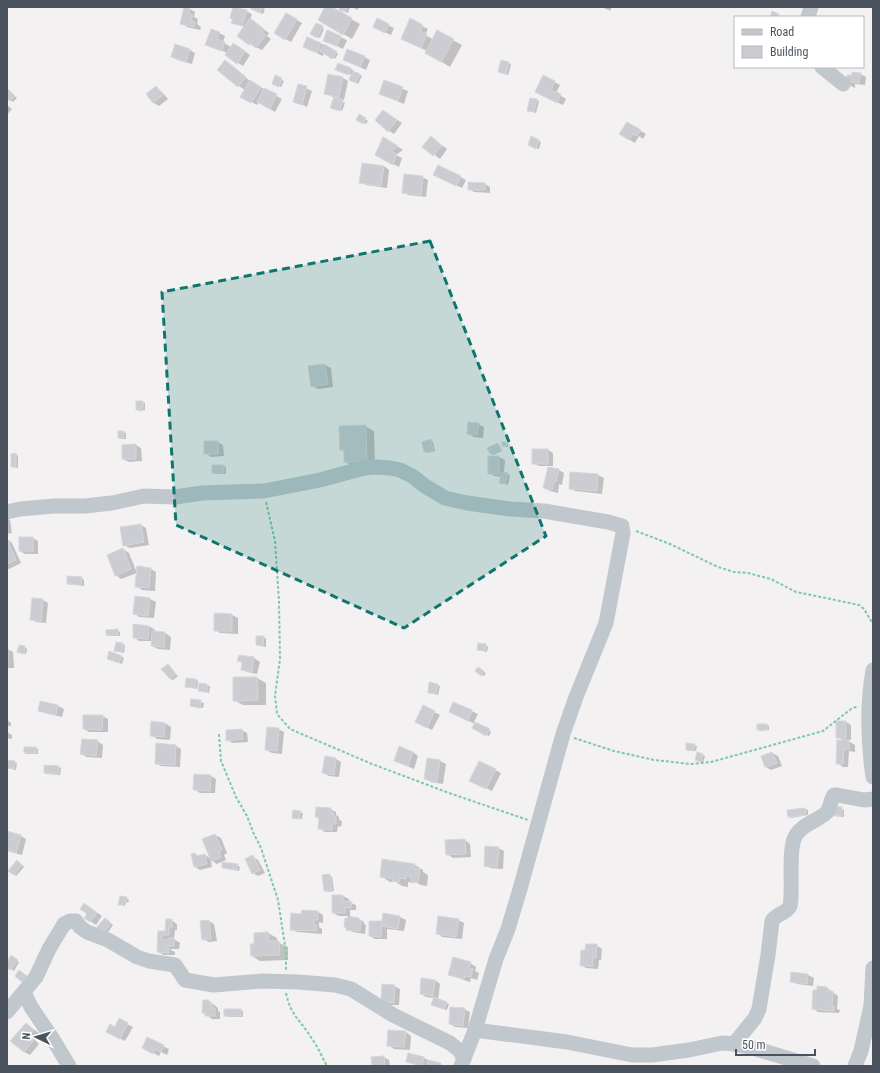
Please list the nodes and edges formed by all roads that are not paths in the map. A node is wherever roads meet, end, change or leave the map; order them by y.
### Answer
1 (823, 68) edge
2 (843, 84) dead end
3 (7, 512) edge
4 (873, 670) edge
5 (873, 777) edge
6 (873, 799) edge
7 (873, 968) edge
8 (24, 992) junction
9 (7, 1012) edge
10 (475, 1030) junction
11 (734, 1044) junction
12 (463, 1062) edge
13 (69, 1066) edge
14 (813, 1066) edge
15 (855, 1066) edge

1 - 2 street
3 - 10 street
4 - 5 street
6 - 11 street
7 - 15 street
8 - 9 street
8 - 12 street
8 - 13 street
10 - 11 street
10 - 12 street
11 - 14 street

